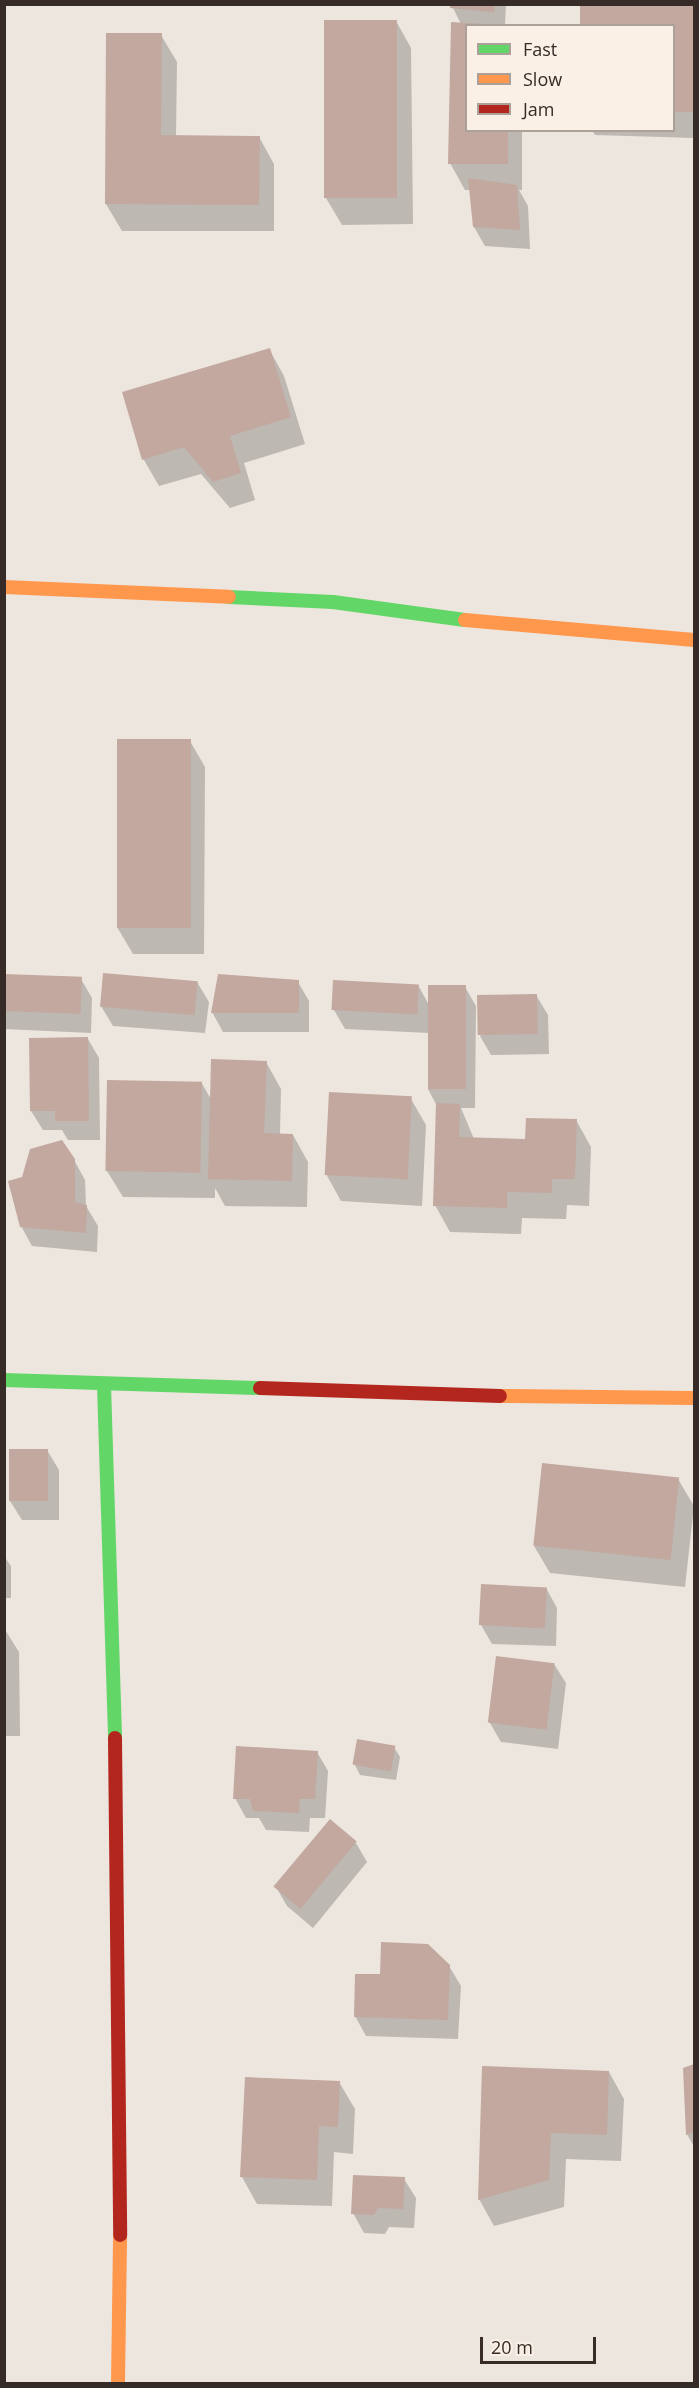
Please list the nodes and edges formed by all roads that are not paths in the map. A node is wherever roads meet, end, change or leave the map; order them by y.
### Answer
1 (4, 587) edge
2 (694, 640) edge
3 (4, 1380) edge
4 (104, 1385) junction
5 (694, 1398) edge
6 (118, 2384) edge

1 - 2 street
3 - 4 street
4 - 5 street
4 - 6 street

